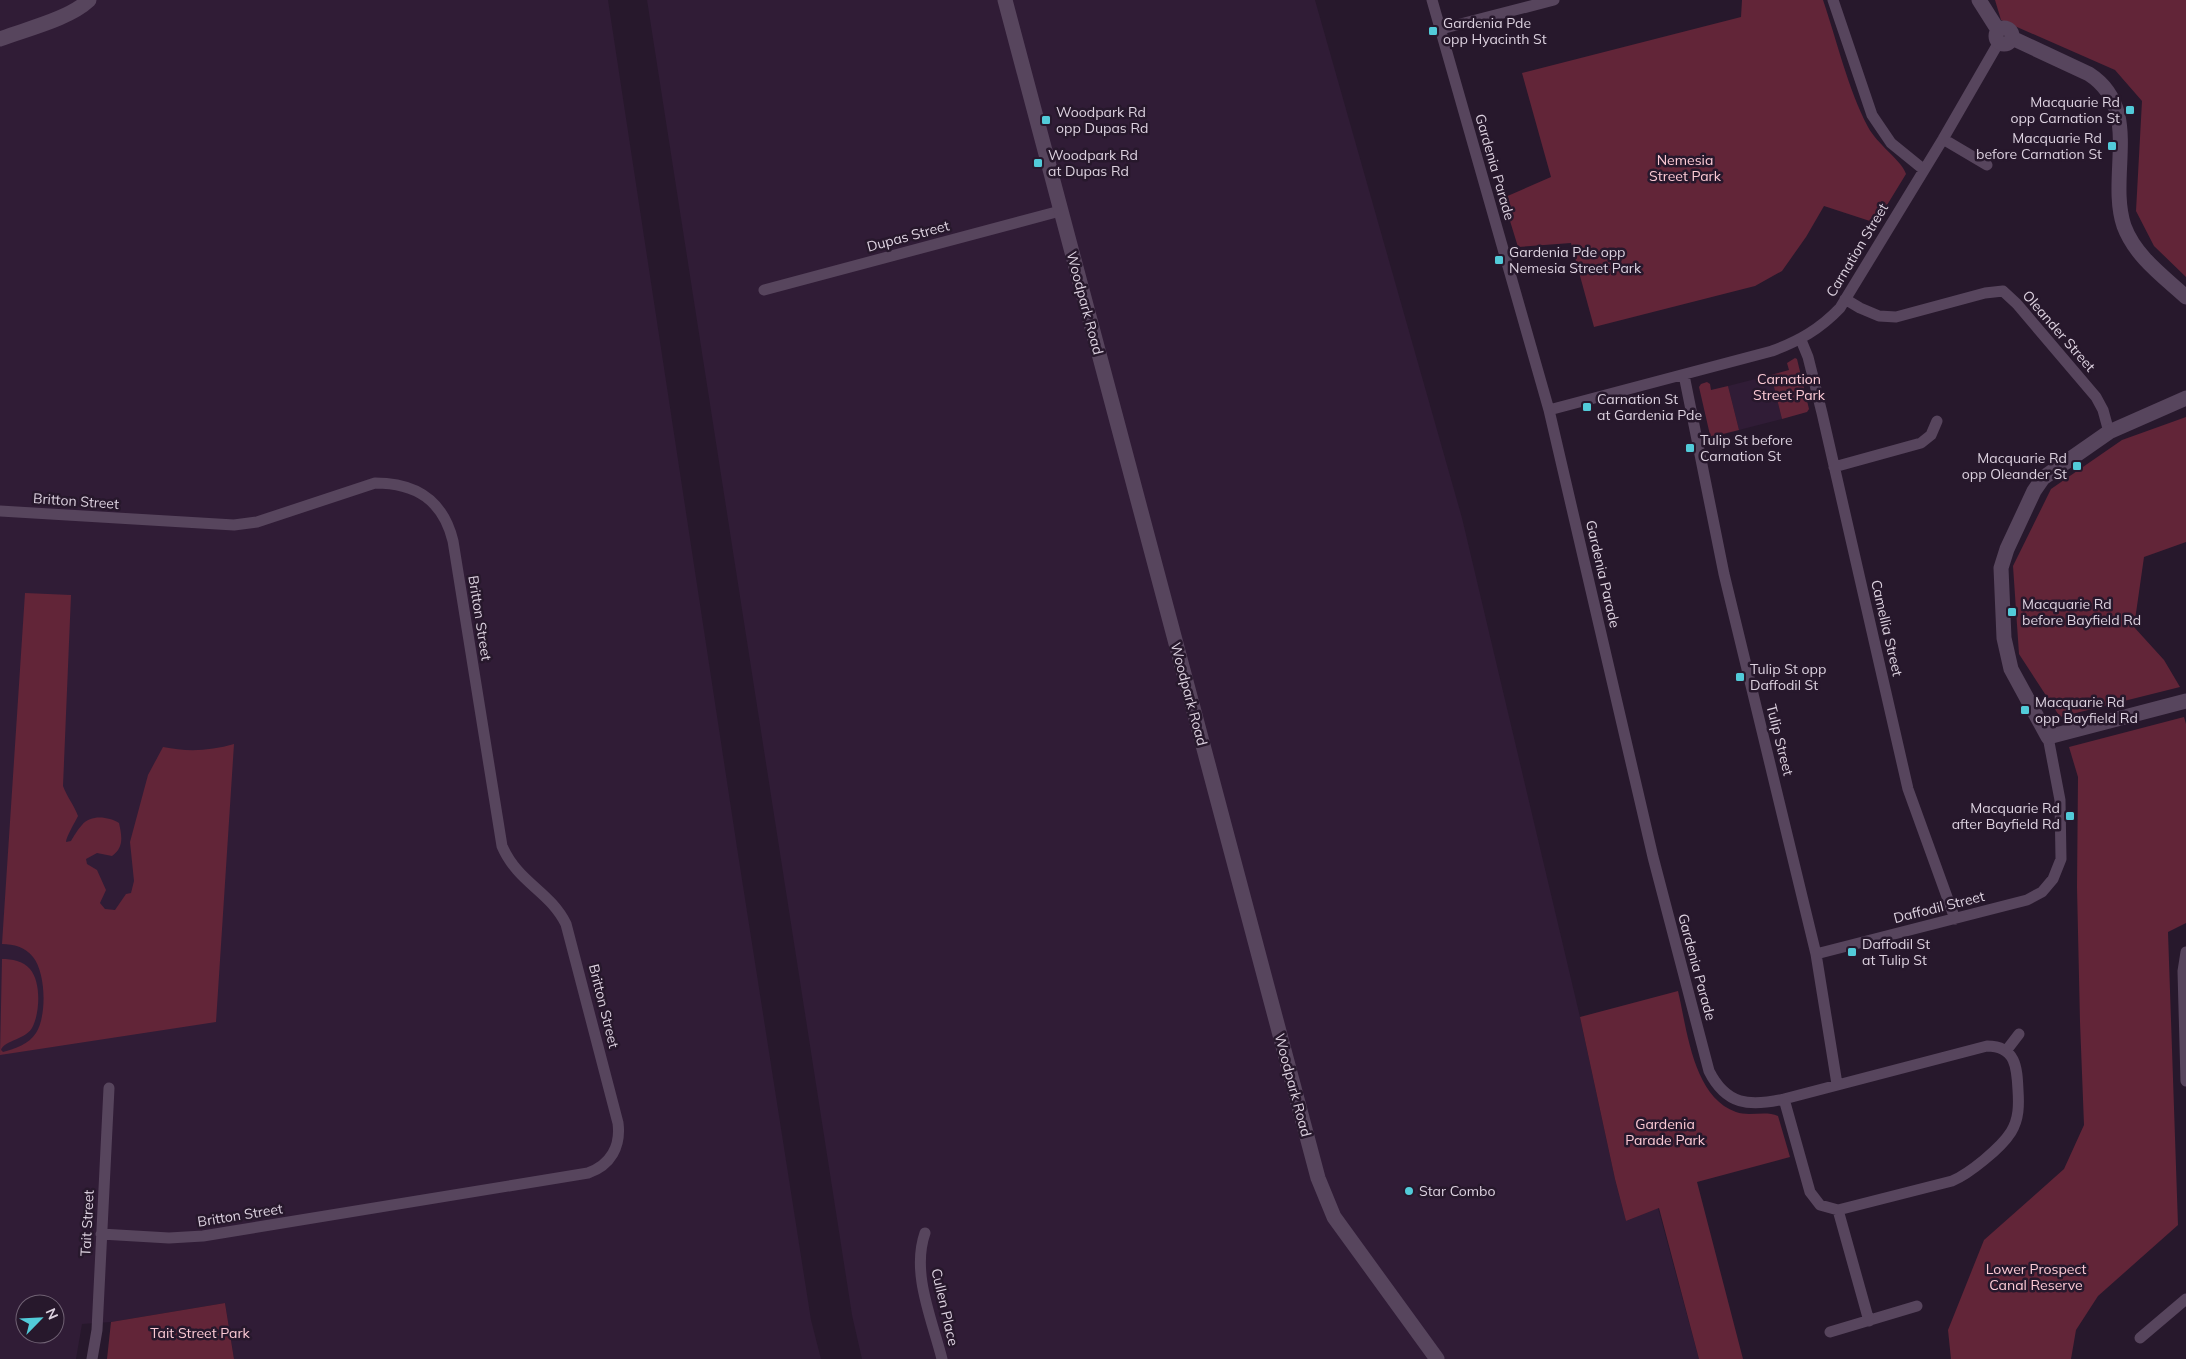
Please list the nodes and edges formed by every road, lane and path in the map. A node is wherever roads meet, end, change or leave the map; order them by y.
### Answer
1 (89, 0) edge
2 (1004, 0) edge
3 (1432, 0) edge
4 (1554, 0) edge
5 (1833, 0) edge
6 (1979, 0) edge
7 (1441, 29) junction
8 (2003, 37) junction
9 (0, 39) edge
10 (1943, 140) junction
11 (1987, 165) dead end
12 (1924, 169) junction
13 (1060, 212) junction
14 (764, 290) dead end
15 (2186, 297) edge
16 (1845, 299) junction
17 (1801, 340) junction
18 (1684, 375) junction
19 (2186, 398) edge
20 (1549, 410) junction
21 (1936, 421) dead end
22 (2109, 432) junction
23 (1834, 467) junction
24 (0, 511) edge
25 (2186, 701) edge
26 (2048, 737) junction
27 (1955, 919) junction
28 (2186, 952) edge
29 (1816, 954) junction
30 (2019, 1034) dead end
31 (2006, 1051) junction
32 (2186, 1082) edge
33 (1837, 1084) junction
34 (109, 1088) dead end
35 (1784, 1099) junction
36 (1838, 1210) junction
37 (925, 1233) dead end
38 (101, 1234) junction
39 (2186, 1299) edge
40 (1917, 1306) dead end
41 (1869, 1321) junction
42 (1830, 1332) dead end
43 (2140, 1338) dead end
44 (92, 1359) edge
45 (942, 1359) edge
46 (1437, 1359) edge

1 - 9 street
2 - 13 street, Woodpark Road
3 - 7 street, Gardenia Parade
4 - 7 street
5 - 12 street
6 - 8 street
7 - 20 street, Gardenia Parade
8 - 10 street, Carnation Street
8 - 15 street
10 - 11 street
10 - 12 street, Carnation Street
12 - 16 street, Carnation Street
13 - 14 street, Dupas Street
13 - 46 street, Woodpark Road
16 - 17 street, Carnation Street
16 - 22 street, Oleander Street
17 - 18 street, Carnation Street
17 - 23 street, Camellia Street
18 - 20 street, Carnation Street
18 - 29 street, Tulip Street
19 - 22 street
20 - 35 street, Gardenia Parade
21 - 23 street
22 - 26 street
23 - 27 street, Camellia Street
24 - 38 street, Britton Street
25 - 26 street
26 - 27 street, Daffodil Street
27 - 29 street, Daffodil Street
28 - 32 street
29 - 33 street, Tulip Street
30 - 31 street
31 - 33 street, Gardenia Parade
31 - 36 street
33 - 35 street, Gardenia Parade
34 - 38 street, Tait Street
35 - 36 street
36 - 41 street
37 - 45 street, Cullen Place
38 - 44 street, Tait Street
39 - 43 street
40 - 41 street
41 - 42 street

